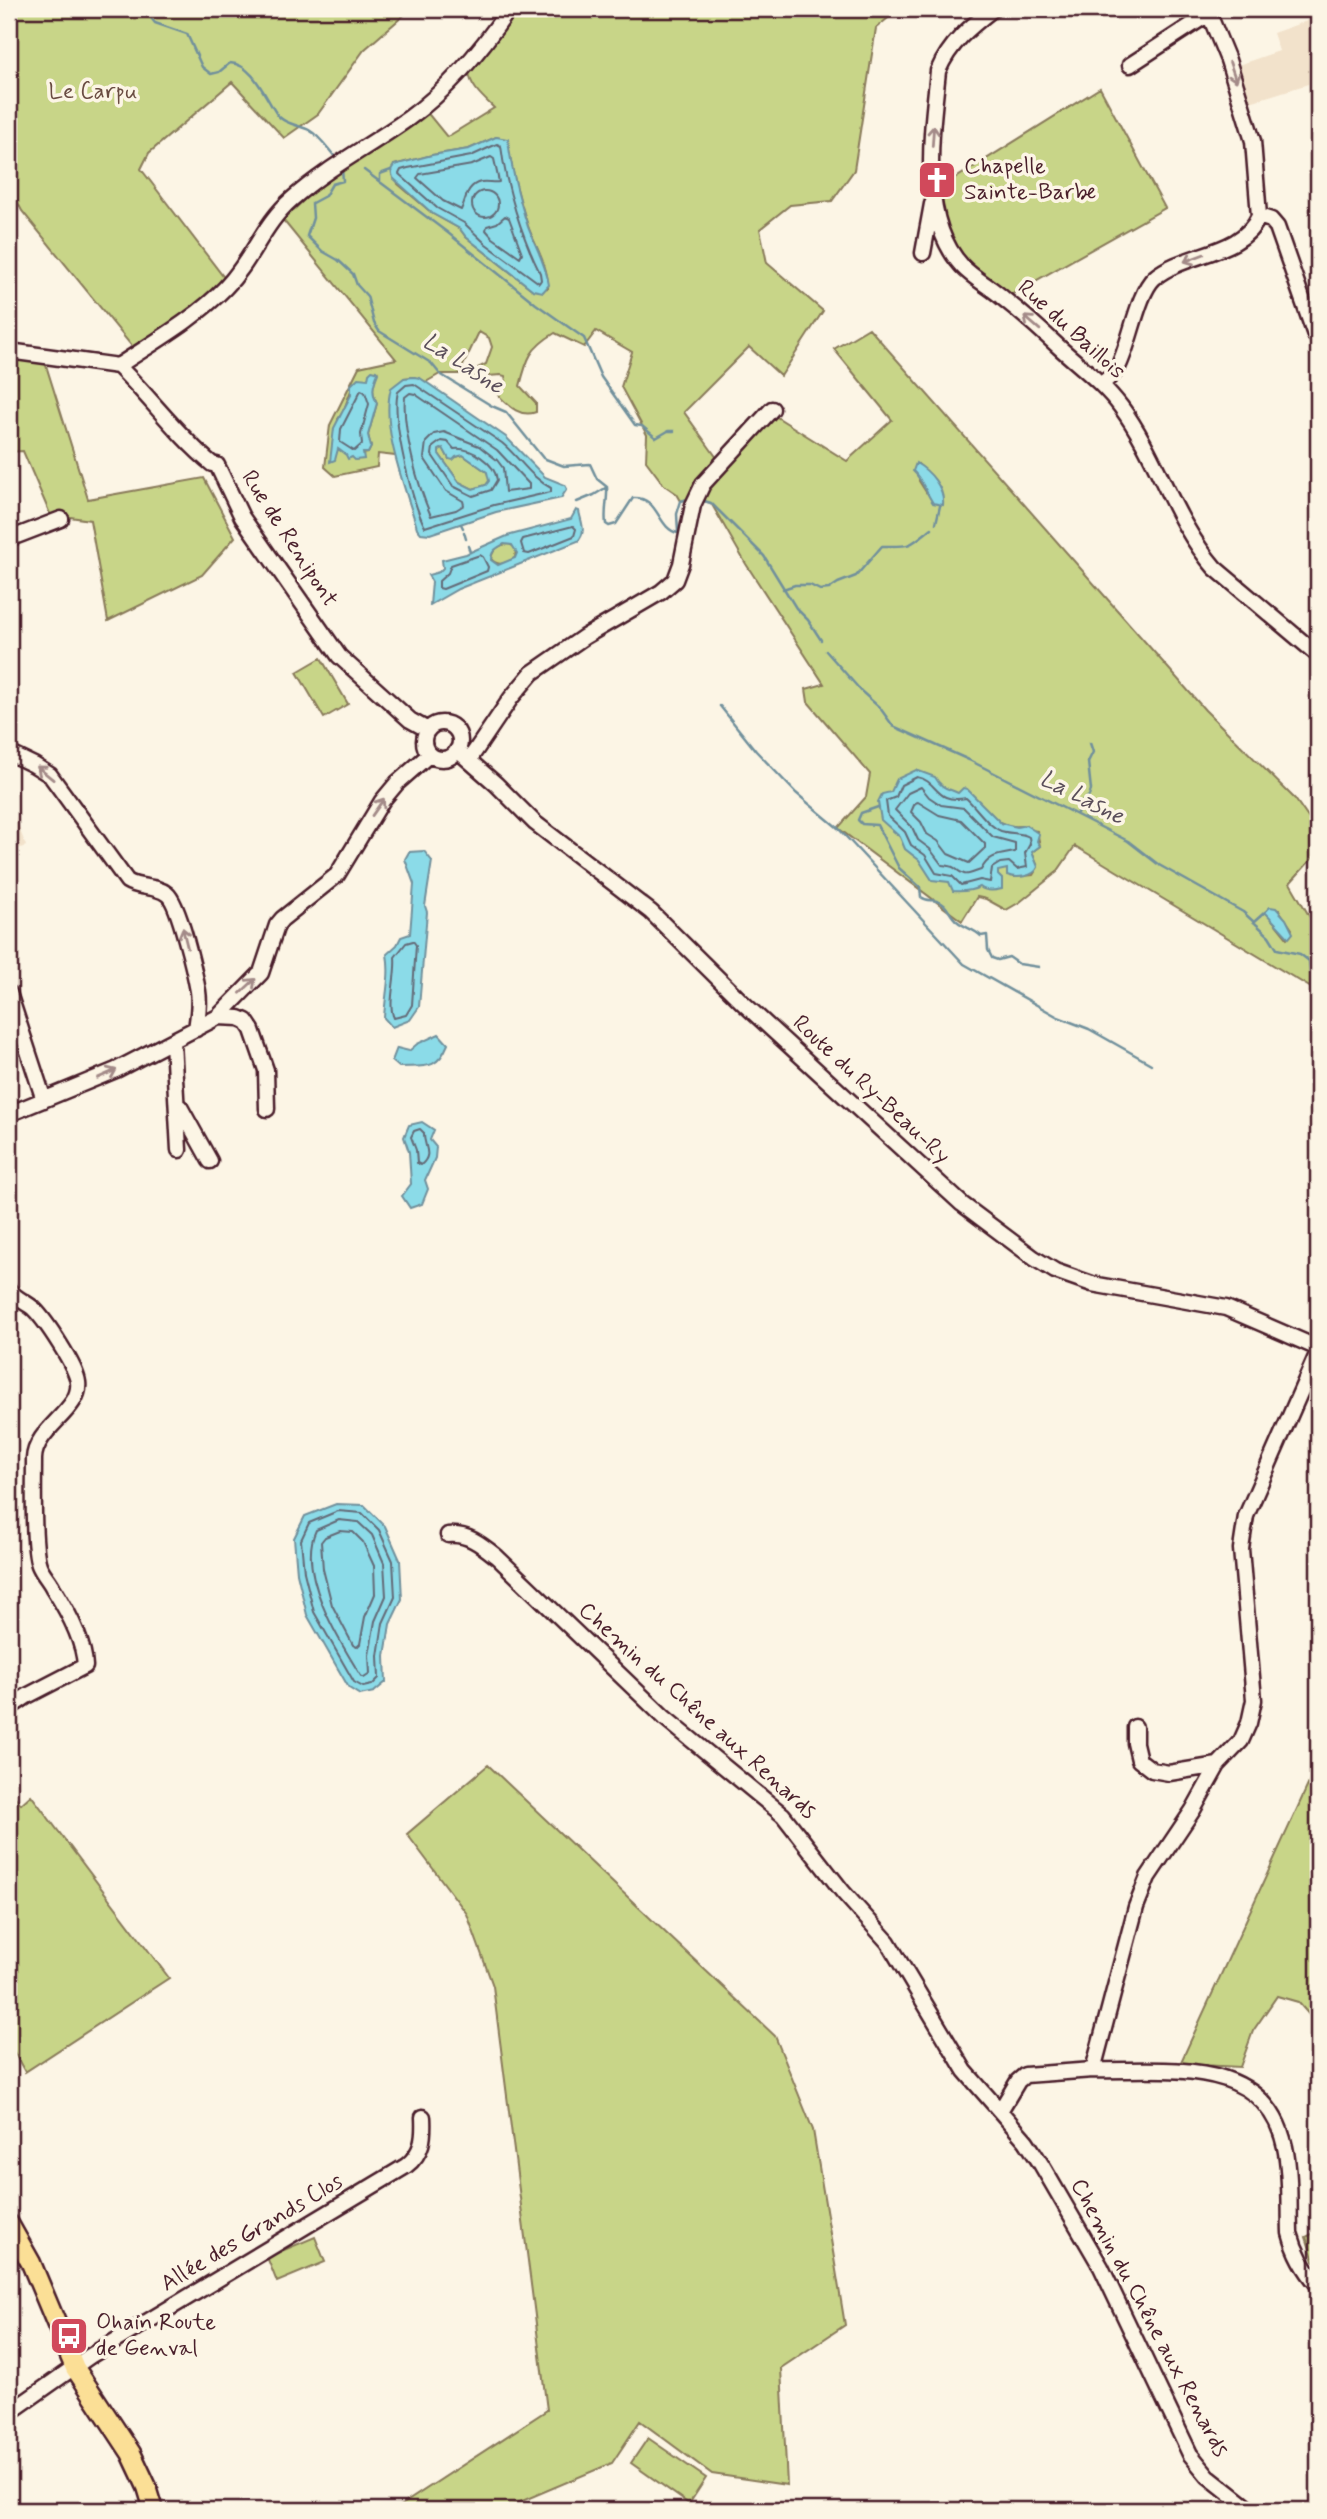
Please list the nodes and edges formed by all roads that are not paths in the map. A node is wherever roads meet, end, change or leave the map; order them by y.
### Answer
1 (509, 9) edge
2 (993, 9) edge
3 (1209, 11) edge
4 (1130, 65) dead end
5 (934, 196) junction
6 (1259, 216) junction
7 (923, 253) dead end
8 (1318, 338) edge
9 (9, 351) edge
10 (118, 366) junction
11 (1102, 384) junction
12 (772, 409) dead end
13 (61, 519) dead end
14 (9, 538) edge
15 (1318, 655) edge
16 (428, 730) junction
17 (9, 754) edge
18 (430, 754) junction
19 (463, 755) junction
20 (9, 993) edge
21 (218, 1017) junction
22 (195, 1029) junction
23 (173, 1042) junction
24 (44, 1100) junction
25 (177, 1103) junction
26 (267, 1109) dead end
27 (9, 1114) edge
28 (179, 1150) dead end
29 (210, 1161) dead end
30 (11, 1296) edge
31 (1318, 1350) edge
32 (448, 1535) dead end
33 (9, 1708) edge
34 (1135, 1727) dead end
35 (1218, 1765) junction
36 (1093, 2070) junction
37 (1000, 2111) junction
38 (422, 2117) dead end
39 (9, 2224) edge
40 (1318, 2285) edge
41 (75, 2368) junction
42 (9, 2413) edge
43 (154, 2510) edge
44 (1251, 2510) edge

1 - 10 street
5 -> 2 street, Rue du Baillois
3 - 4 street
3 -> 6 street
5 - 7 street
11 -> 5 street, Rue du Baillois
6 - 8 street
6 -> 11 street
9 - 10 street
10 - 16 street, Rue de Renipont
11 - 15 street, Rue du Baillois
12 - 19 street
13 - 14 street
16 - 18 street
16 - 19 street
22 -> 17 street
18 - 19 street
21 -> 18 street
19 - 31 street, Route du Ry-Beau-Ry
20 - 24 street
21 - 22 street
21 - 26 street
22 - 23 street
24 -> 23 street
23 - 25 street
24 - 27 street
25 - 28 street
25 - 29 street
30 - 33 street
31 - 35 street
32 - 37 street, Chemin du Chêne aux Renards
34 - 35 street
35 - 36 street
36 - 37 street
36 - 40 street
37 - 44 street, Chemin du Chêne aux Renards
38 - 41 street, Allée des Grands Clos
39 - 41 main road
41 - 42 street, Allée des Grands Clos
41 - 43 main road

